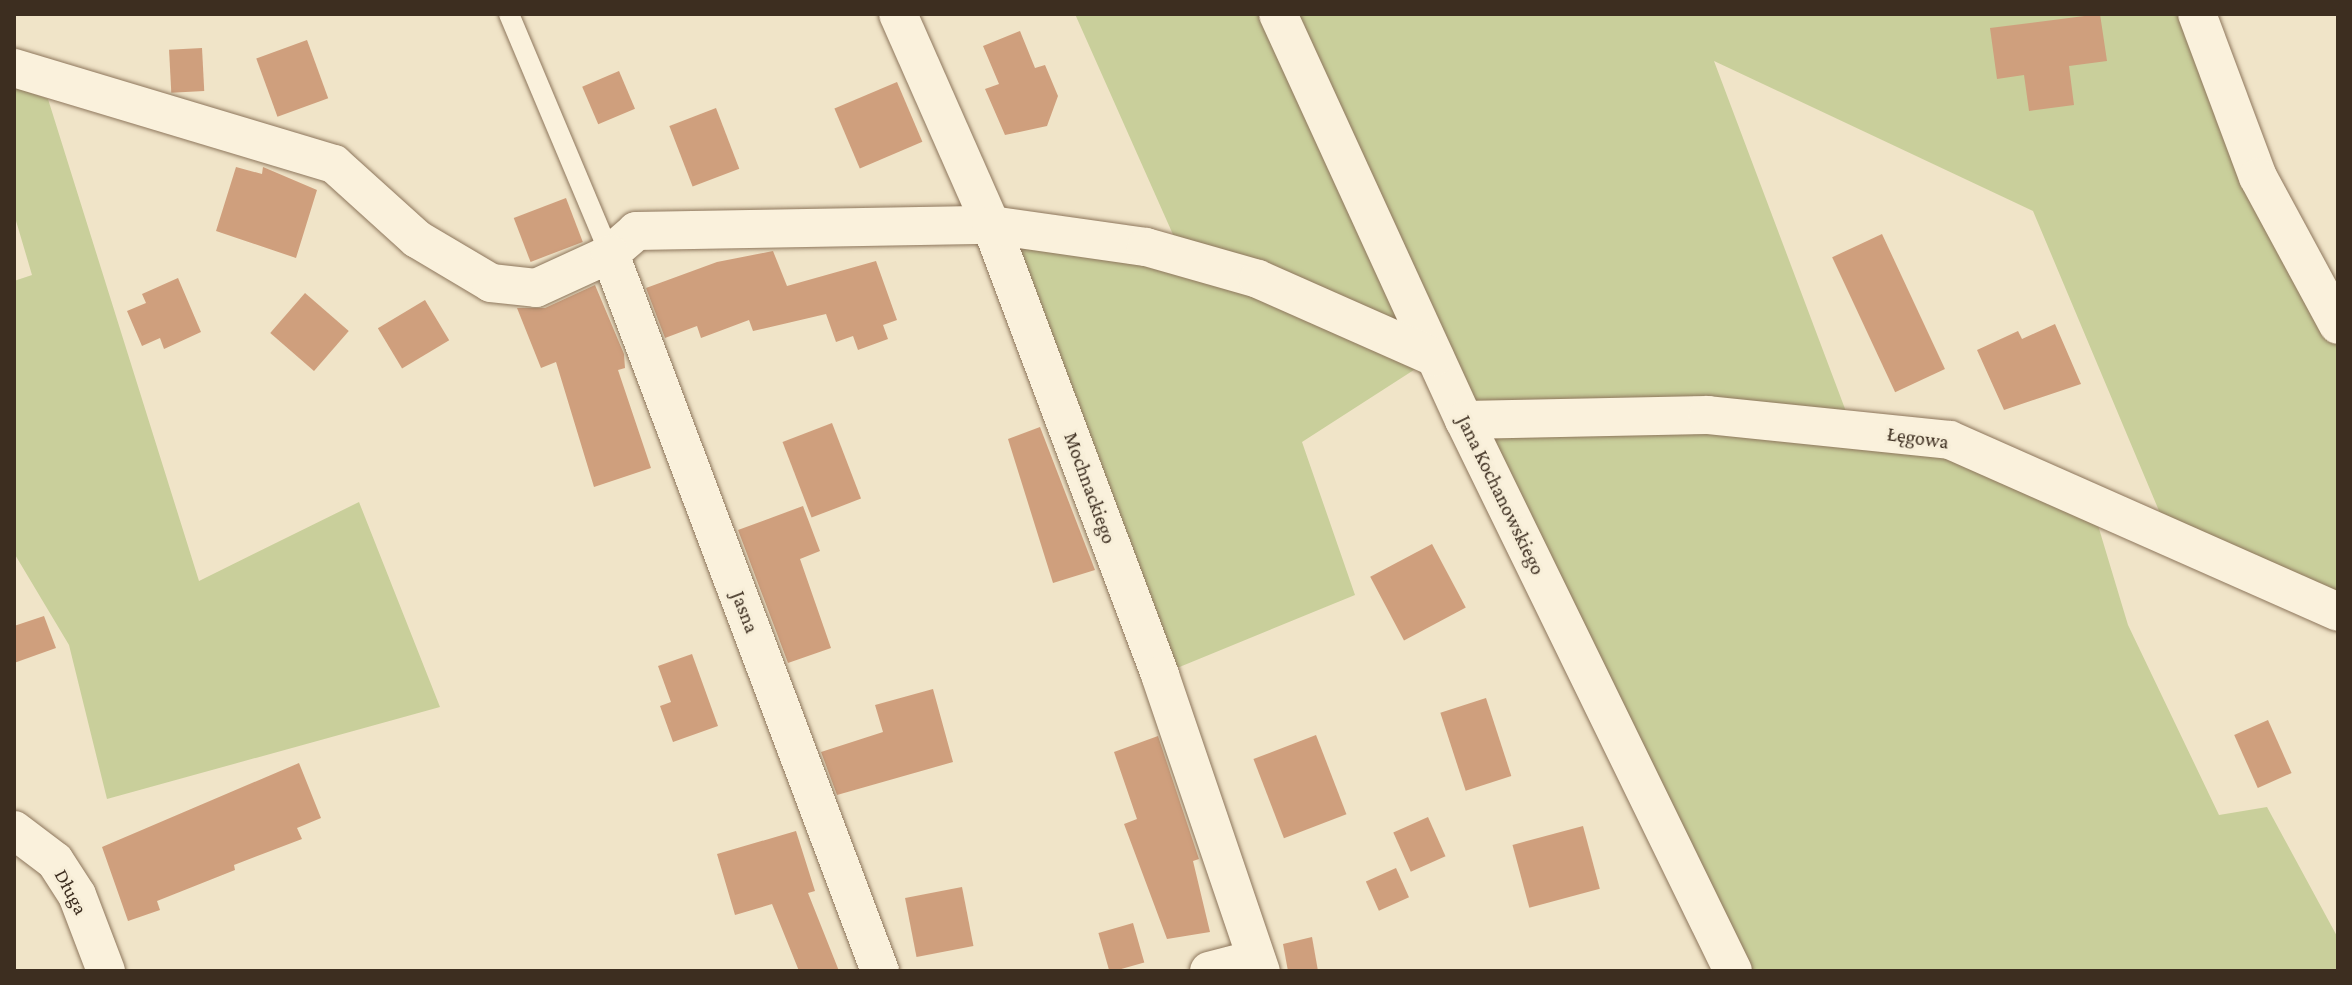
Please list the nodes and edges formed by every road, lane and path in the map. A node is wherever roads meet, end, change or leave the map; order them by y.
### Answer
1 (509, 14) edge
2 (898, 14) edge
3 (1278, 14) edge
4 (2197, 14) edge
5 (14, 68) edge
6 (991, 225) junction
7 (610, 254) junction
8 (2338, 325) edge
9 (1434, 357) junction
10 (1464, 420) junction
11 (2338, 612) edge
12 (14, 830) edge
13 (1258, 965) edge
14 (106, 971) edge
15 (880, 971) edge
16 (1209, 971) edge
17 (1733, 971) edge

1 - 7 lane
2 - 6 street, Mochnackiego
3 - 9 street, Jana Kochanowskiego
4 - 8 street
5 - 7 street
6 - 7 street
6 - 9 street
6 - 13 street, Mochnackiego
7 - 15 street, Jasna
9 - 10 street, Jana Kochanowskiego
10 - 11 street, Łęgowa
10 - 17 street, Jana Kochanowskiego
12 - 14 street, Długa
13 - 16 street

